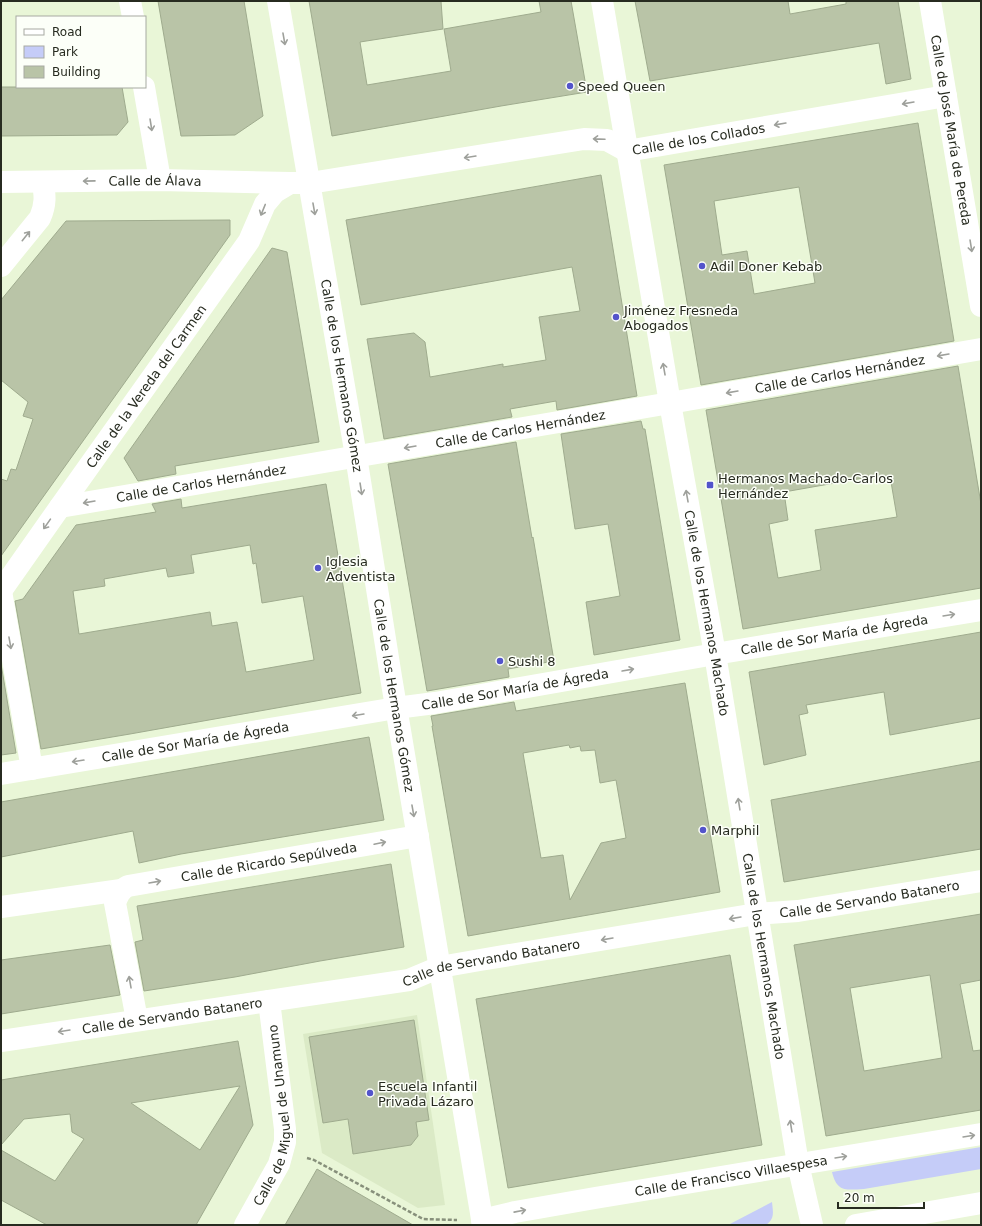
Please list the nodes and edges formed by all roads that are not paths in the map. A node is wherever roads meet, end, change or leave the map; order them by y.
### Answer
1 (130, 1) edge
2 (278, 1) edge
3 (602, 1) edge
4 (930, 1) edge
5 (133, 16) edge
6 (144, 88) edge
7 (946, 96) junction
8 (627, 151) junction
9 (160, 180) junction
10 (1, 182) edge
11 (43, 182) junction
12 (300, 183) junction
13 (1, 266) edge
14 (981, 306) edge
15 (981, 349) edge
16 (670, 403) junction
17 (356, 456) junction
18 (60, 507) junction
19 (1, 591) edge
20 (981, 610) edge
21 (715, 654) junction
22 (396, 708) junction
23 (32, 768) junction
24 (1, 774) edge
25 (418, 836) junction
26 (981, 881) edge
27 (121, 890) junction
28 (1, 907) edge
29 (756, 914) junction
30 (440, 967) junction
31 (269, 1001) junction
32 (137, 1020) junction
33 (1, 1041) edge
34 (981, 1134) edge
35 (798, 1164) junction
36 (981, 1203) edge
37 (482, 1222) edge
38 (245, 1225) edge
39 (812, 1225) edge
40 (856, 1225) edge

1 - 5 street
2 -> 12 street, Calle de los Hermanos Gómez
3 - 8 street, Calle de los Hermanos Machado
4 - 7 street, Calle de José María de Pereda
6 -> 9 street
7 -> 8 street, Calle de los Collados
7 -> 14 street, Calle de José María de Pereda
8 -> 12 street, Calle de los Collados
16 -> 8 street, Calle de los Hermanos Machado
9 -> 11 street, Calle de Álava
9 - 12 street, Calle de Álava
10 - 11 street, Calle de Álava
13 -> 11 street
12 -> 17 street, Calle de los Hermanos Gómez
12 -> 18 street, Calle de la Vereda del Carmen
15 -> 16 street, Calle de Carlos Hernández
16 -> 17 street, Calle de Carlos Hernández
21 -> 16 street, Calle de los Hermanos Machado
17 -> 18 street, Calle de Carlos Hernández
17 -> 22 street, Calle de los Hermanos Gómez
18 -> 19 street, Calle de la Vereda del Carmen
19 -> 23 street
21 -> 20 street, Calle de Sor María de Ágreda
22 -> 21 street, Calle de Sor María de Ágreda
29 -> 21 street, Calle de los Hermanos Machado
22 -> 23 street, Calle de Sor María de Ágreda
22 -> 25 street, Calle de los Hermanos Gómez
23 - 24 street, Calle de Sor María de Ágreda
27 -> 25 street, Calle de Ricardo Sepúlveda
25 - 30 street, Calle de los Hermanos Gómez
26 - 29 street, Calle de Servando Batanero
27 - 28 street, Calle de Ricardo Sepúlveda
32 -> 27 street
29 -> 30 street, Calle de Servando Batanero
35 -> 29 street, Calle de los Hermanos Machado
30 - 31 street, Calle de Servando Batanero
30 - 37 street, Calle de los Hermanos Gómez
31 - 32 street, Calle de Servando Batanero
31 - 38 street, Calle de Miguel de Unamuno
32 -> 33 street, Calle de Servando Batanero
35 -> 34 street, Calle de Francisco Villaespesa
37 -> 35 street, Calle de Francisco Villaespesa
35 - 39 street, Calle de los Hermanos Machado
36 - 40 street

